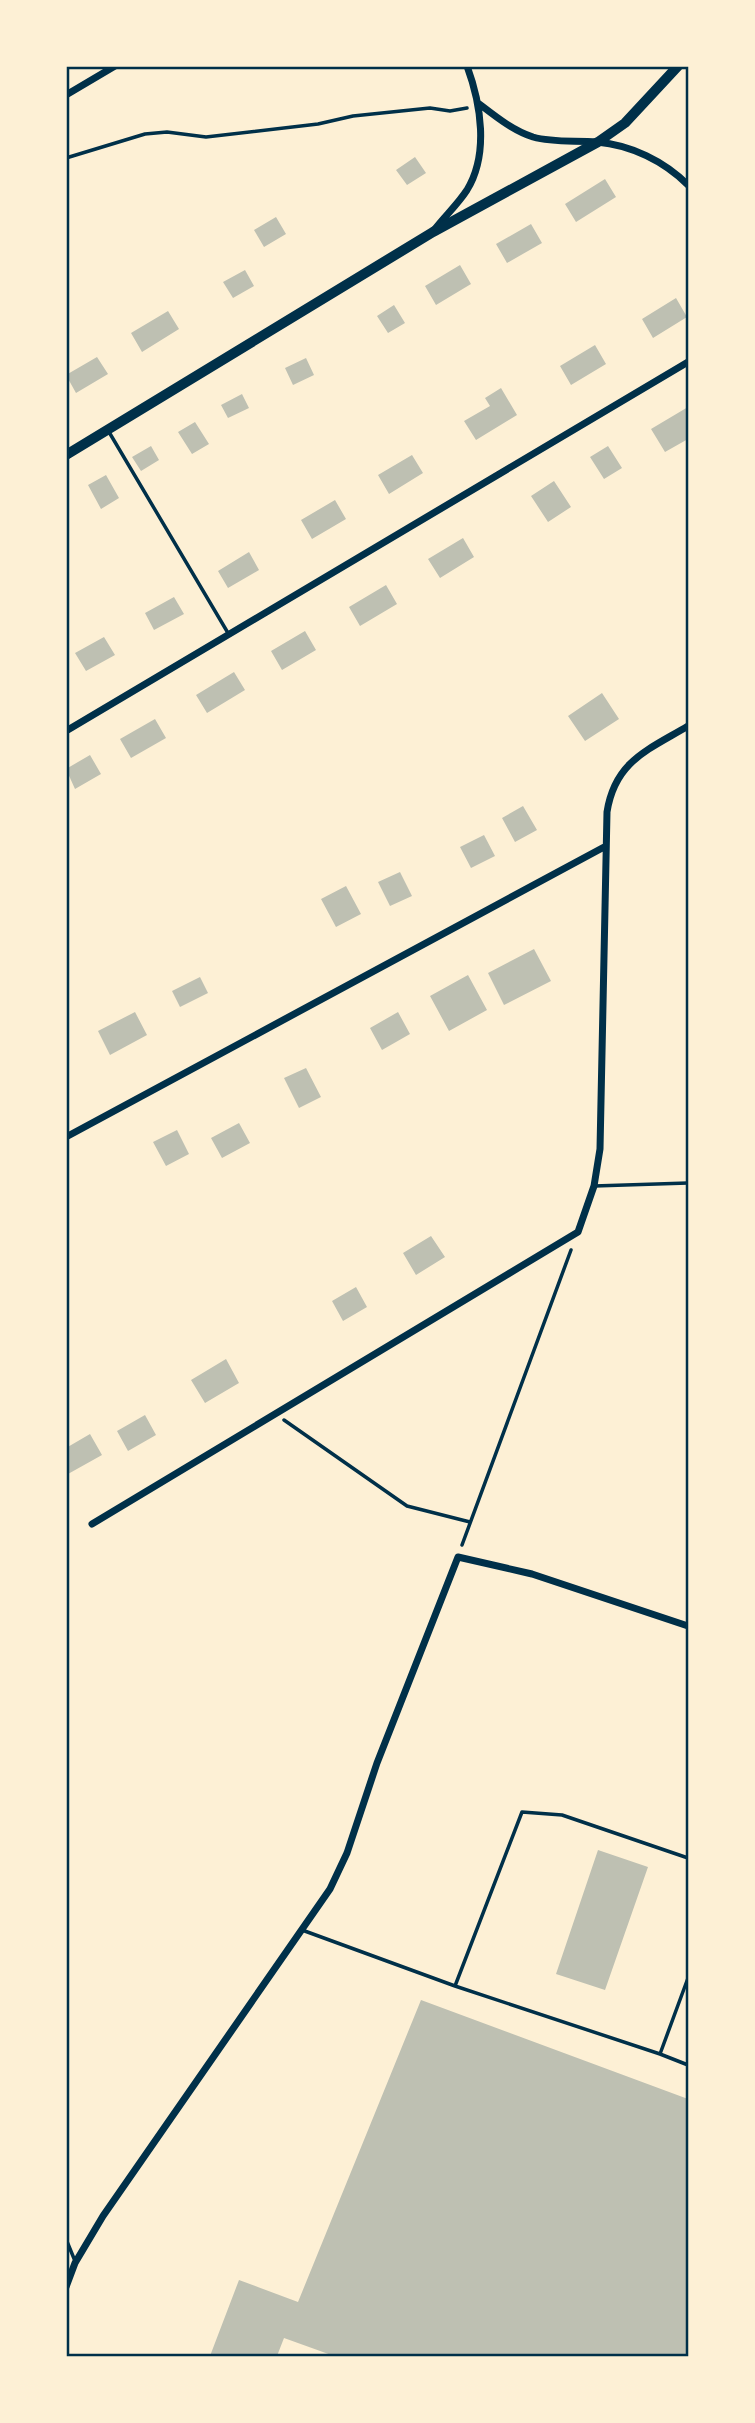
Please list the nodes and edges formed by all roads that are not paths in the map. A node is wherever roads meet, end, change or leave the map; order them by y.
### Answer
1 (115, 66) edge
2 (467, 66) edge
3 (678, 66) edge
4 (66, 95) edge
5 (478, 103) junction
6 (598, 142) junction
7 (688, 185) edge
8 (433, 232) junction
9 (688, 362) edge
10 (108, 430) junction
11 (66, 455) edge
12 (229, 634) junction
13 (688, 726) edge
14 (66, 731) edge
15 (606, 846) junction
16 (66, 1138) edge
17 (688, 1183) edge
18 (594, 1186) junction
19 (92, 1524) dead end
20 (688, 1626) edge
21 (688, 1858) edge
22 (300, 1929) junction
23 (688, 1978) edge
24 (455, 1986) junction
25 (660, 2054) junction
26 (688, 2065) edge
27 (66, 2239) edge
28 (75, 2263) junction
29 (66, 2287) edge

1 - 4 street
2 - 5 street
3 - 6 street
5 - 6 street
5 - 8 street
6 - 7 street
6 - 8 street
8 - 10 street
9 - 12 street
10 - 11 street
10 - 12 lane
12 - 14 street
13 - 15 street
15 - 16 street
15 - 18 street
17 - 18 lane
18 - 19 street
20 - 22 street
21 - 24 lane
22 - 24 lane
22 - 28 street
23 - 25 lane
24 - 25 lane
25 - 26 lane
27 - 28 lane
28 - 29 street

